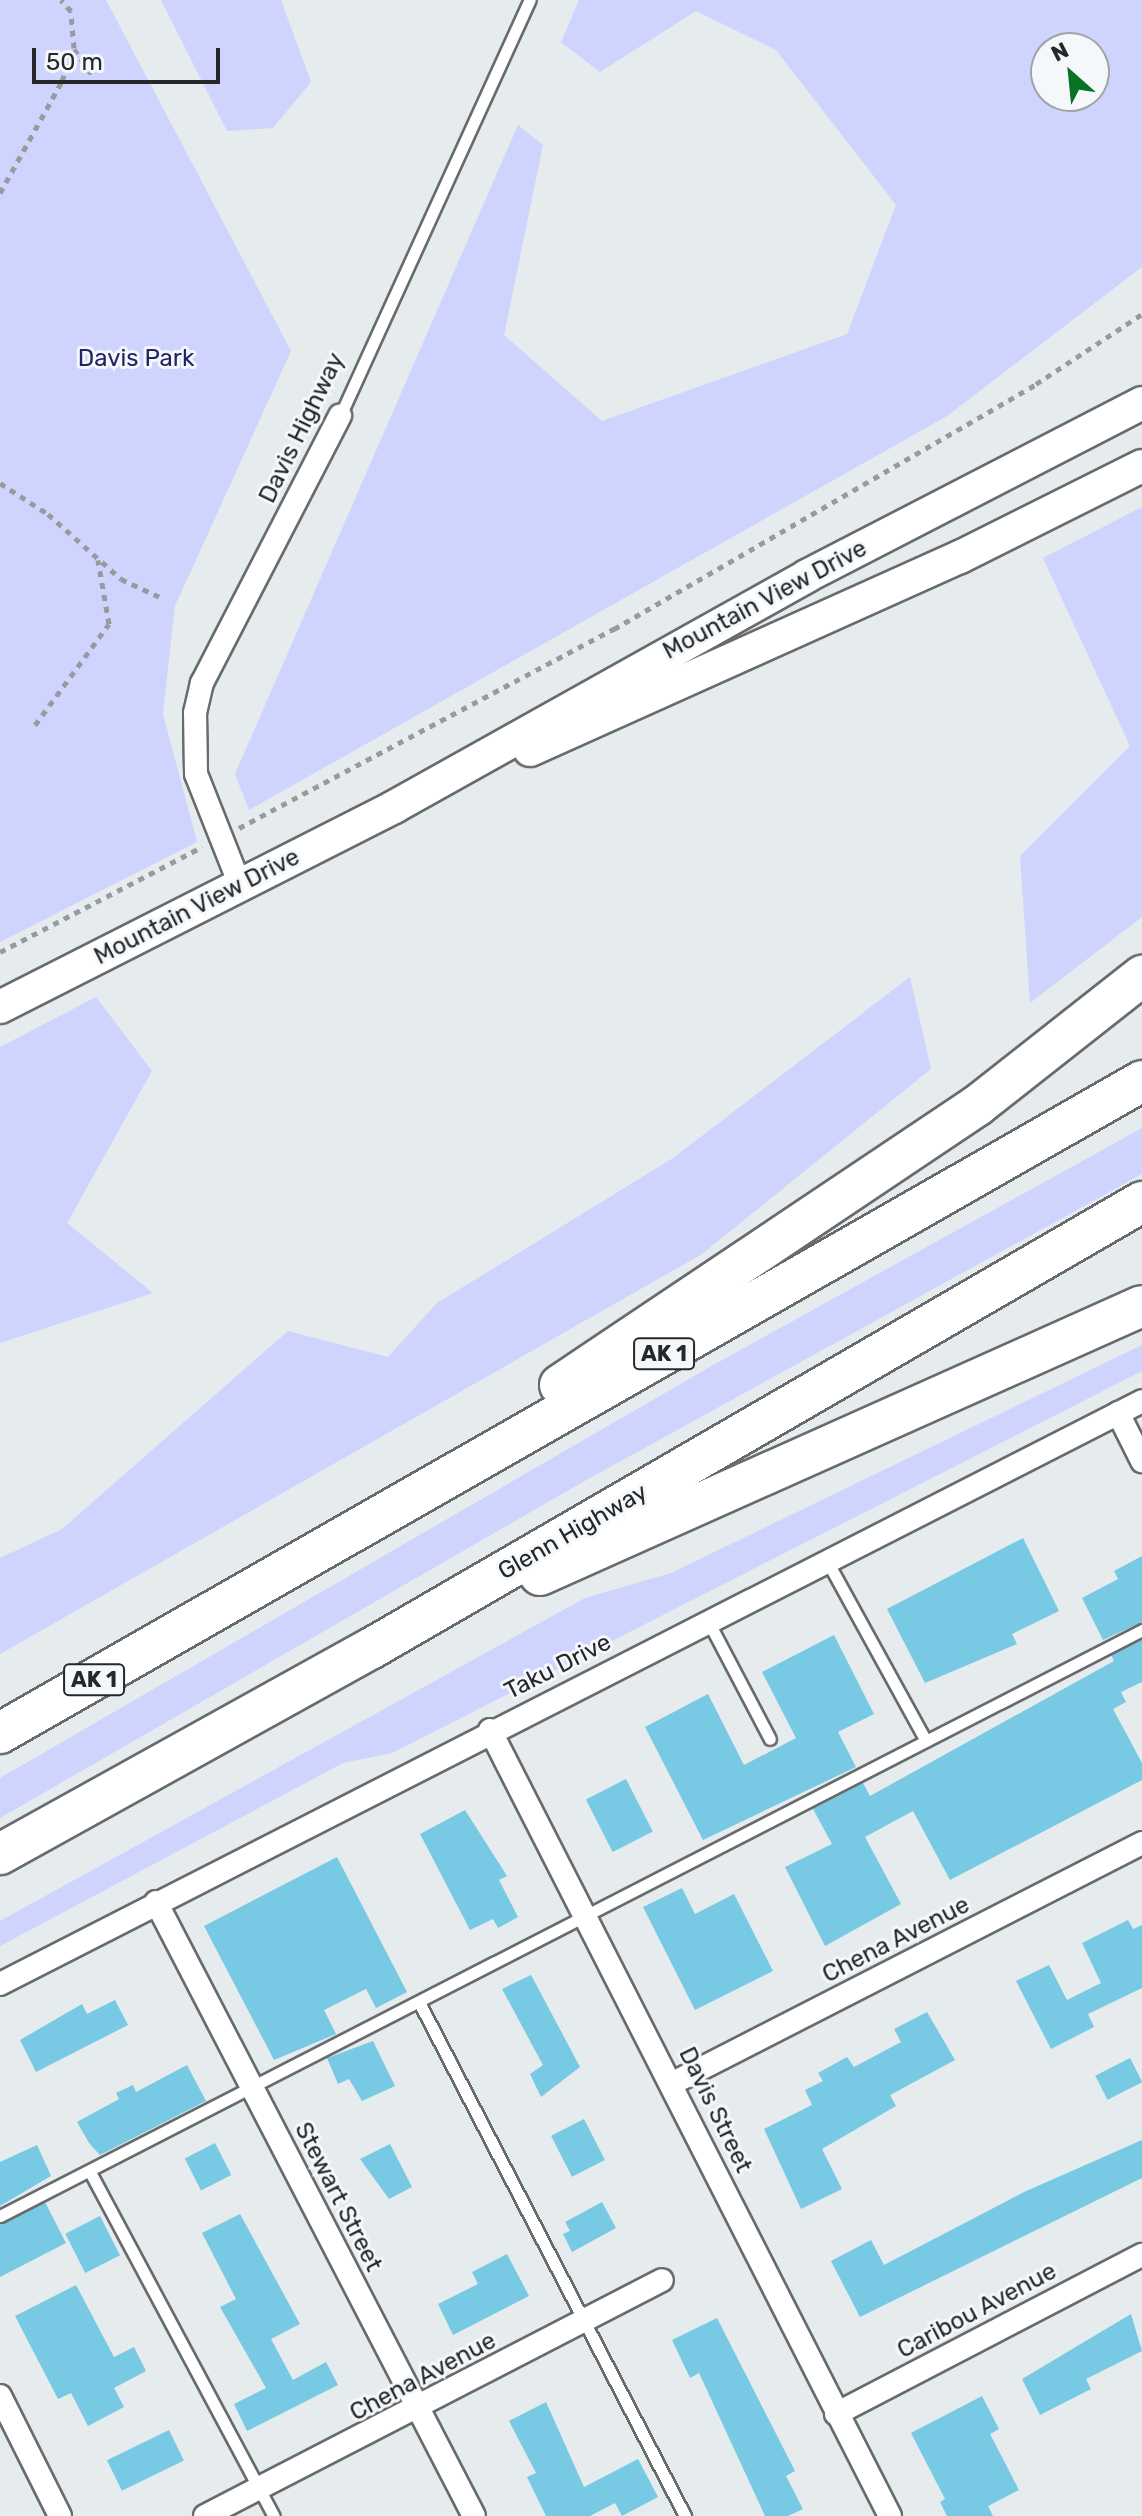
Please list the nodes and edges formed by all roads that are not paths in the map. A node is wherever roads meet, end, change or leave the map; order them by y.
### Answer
1 (530, 0) edge
2 (1142, 403) edge
3 (340, 416) joint
4 (1142, 466) edge
5 (394, 807) junction
6 (240, 885) junction
7 (1142, 976) edge
8 (0, 1007) edge
9 (1142, 1081) edge
10 (1142, 1202) edge
11 (1142, 1306) edge
12 (1142, 1401) edge
13 (1118, 1413) junction
14 (1142, 1461) edge
15 (826, 1560) junction
16 (708, 1621) junction
17 (187, 1626) junction
18 (1142, 1630) edge
19 (372, 1648) junction
20 (490, 1730) junction
21 (0, 1733) edge
22 (770, 1739) dead end
23 (926, 1741) junction
24 (1142, 1843) edge
25 (0, 1854) edge
26 (156, 1902) junction
27 (586, 1914) junction
28 (0, 1984) edge
29 (420, 2004) junction
30 (673, 2083) junction
31 (254, 2091) junction
32 (90, 2172) junction
33 (0, 2216) edge
34 (1142, 2255) edge
35 (662, 2280) dead end
36 (584, 2321) junction
37 (0, 2396) edge
38 (419, 2410) junction
39 (836, 2414) junction
40 (260, 2489) junction
41 (60, 2516) edge
42 (205, 2516) edge
43 (274, 2516) edge
44 (474, 2516) edge
45 (685, 2516) edge
46 (890, 2516) edge

1 - 3 lane, Davis Highway
2 - 5 street, Mountain View Drive
3 - 6 street, Davis Highway
4 - 5 street, Mountain View Drive
5 - 6 street, Mountain View Drive
6 - 8 street, Mountain View Drive
7 - 17 highway
9 - 17 highway, AK 1
10 - 19 highway, Glenn Highway
11 - 19 highway
12 - 13 street, Taku Drive
13 - 14 street
13 - 15 street, Taku Drive
15 - 16 street, Taku Drive
15 - 23 lane
16 - 20 street, Taku Drive
16 - 22 lane
17 - 21 highway, AK 1
18 - 23 lane
19 - 25 highway, Glenn Highway
20 - 26 street, Taku Drive
20 - 27 street, Davis Street
23 - 27 lane
24 - 30 street, Chena Avenue
26 - 28 street, Taku Drive
26 - 31 street, Stewart Street
27 - 29 lane
27 - 30 street, Davis Street
29 - 31 lane
29 - 36 lane
30 - 39 street, Davis Street
31 - 32 lane
31 - 38 street, Stewart Street
32 - 33 lane
32 - 40 lane
34 - 39 street, Caribou Avenue
35 - 36 street, Chena Avenue
36 - 38 street, Chena Avenue
36 - 45 lane
37 - 41 street
38 - 40 street, Chena Avenue
38 - 44 street, Stewart Street
39 - 46 street, Davis Street
40 - 42 street, Chena Avenue
40 - 43 lane

